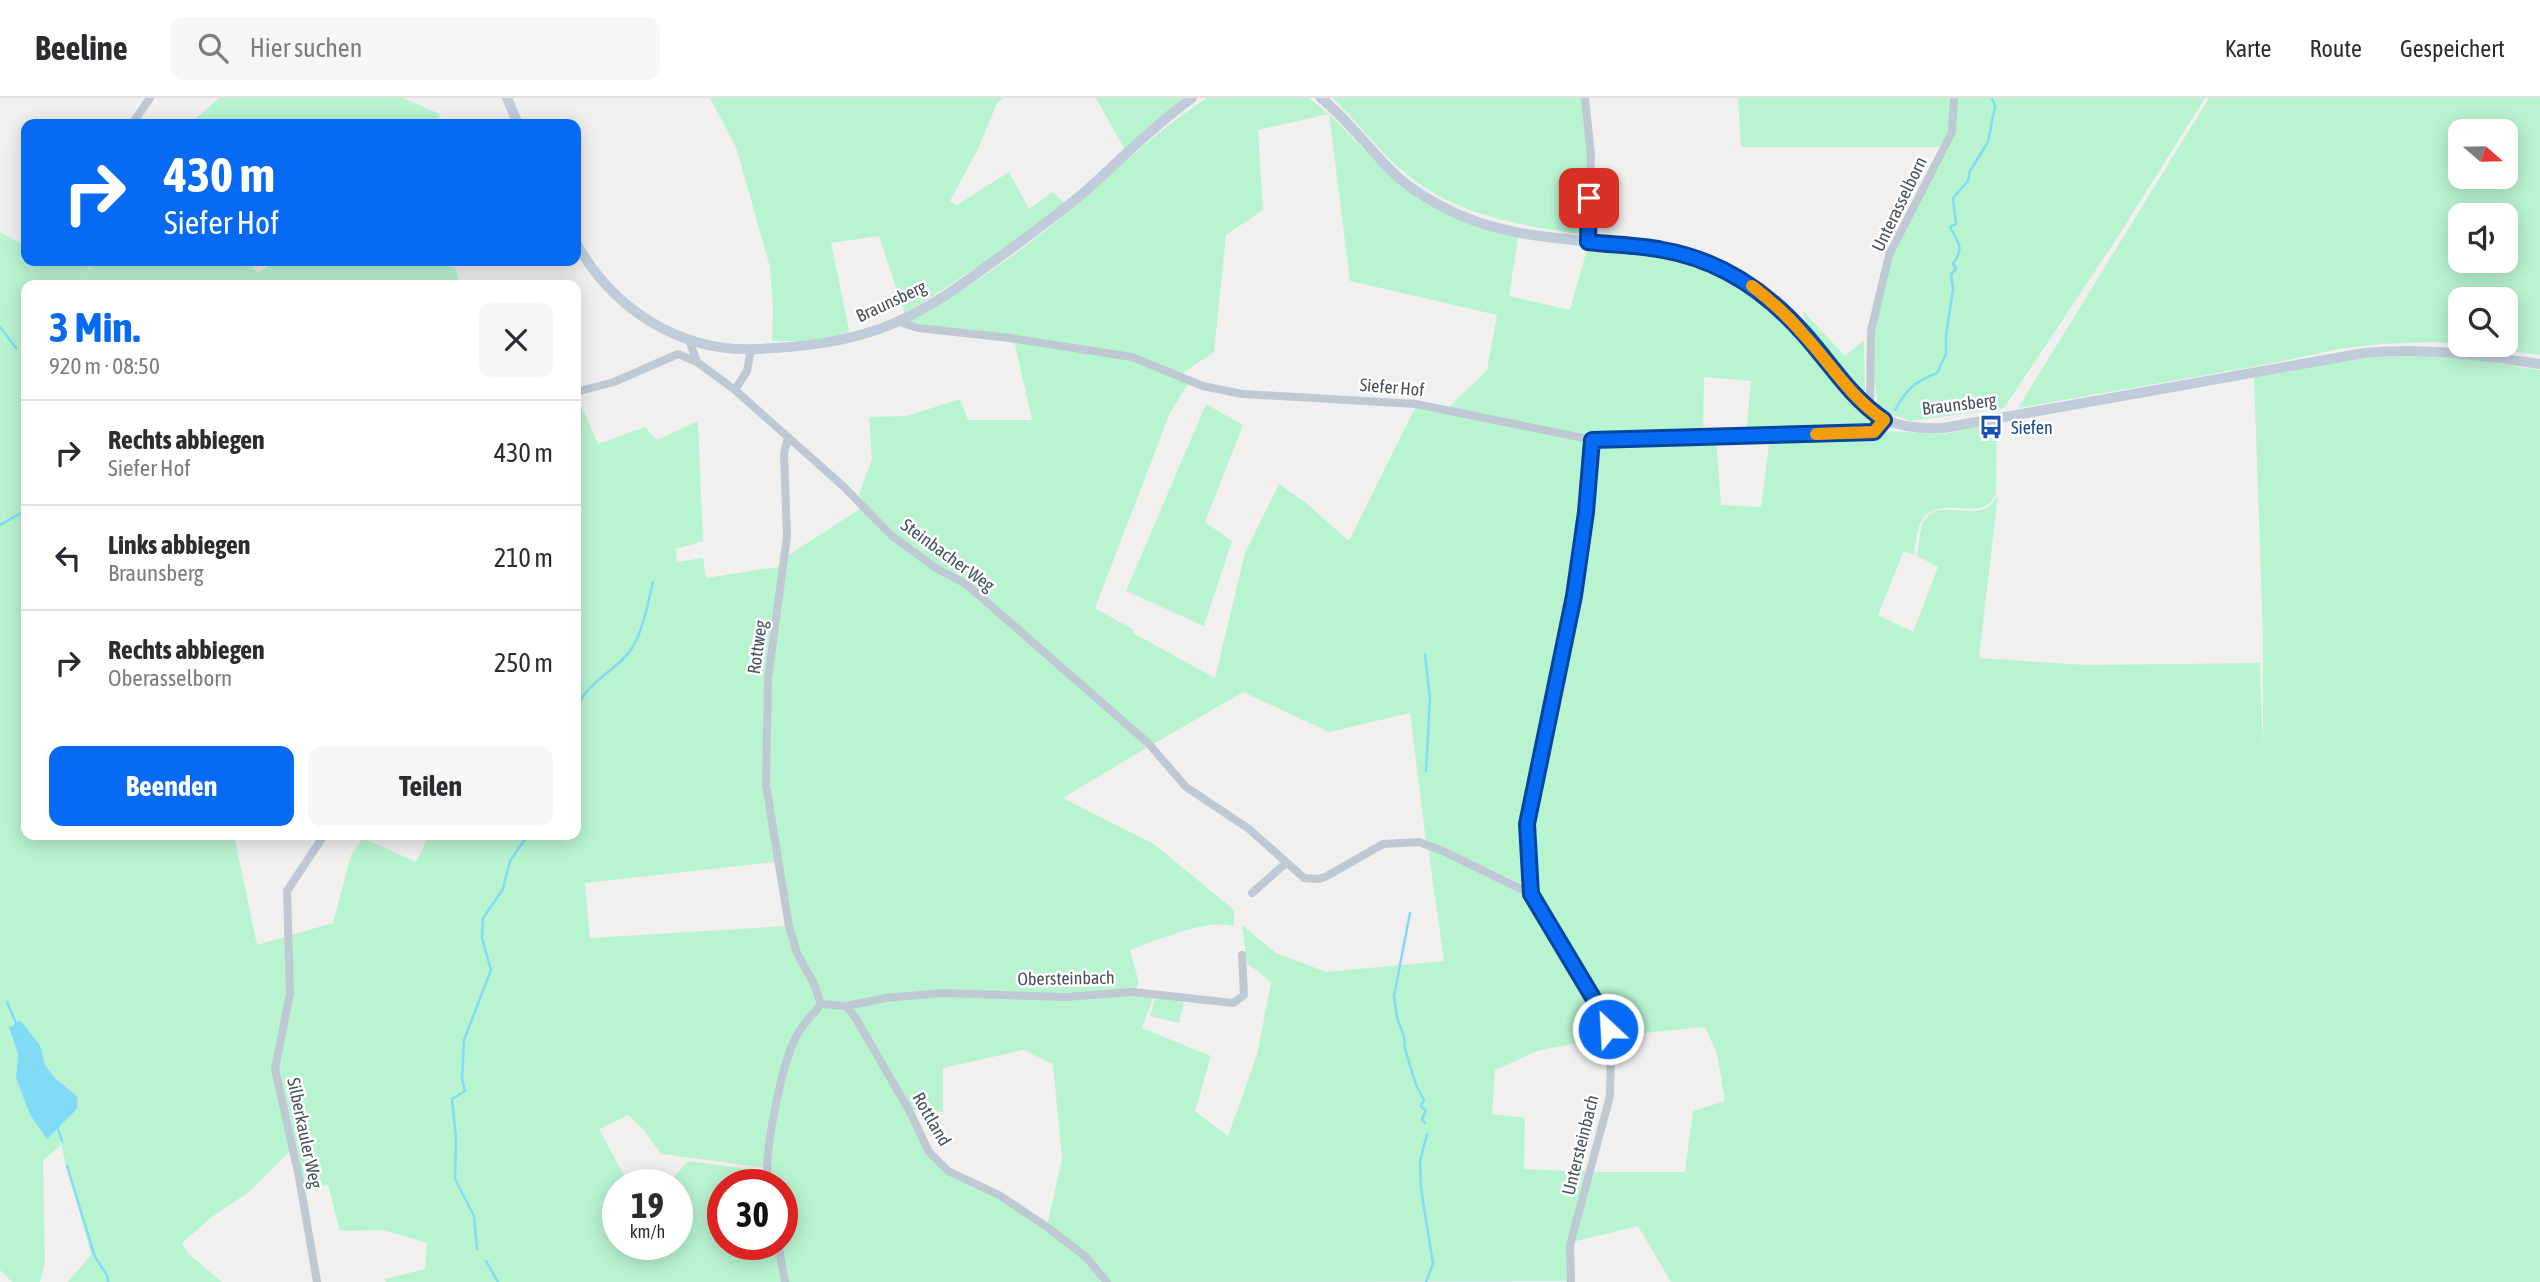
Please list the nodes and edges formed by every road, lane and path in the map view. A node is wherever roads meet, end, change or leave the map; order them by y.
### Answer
1 (150, 98) edge
2 (507, 98) edge
3 (1192, 98) edge
4 (1321, 98) edge
5 (1585, 98) edge
6 (1954, 98) edge
7 (135, 119) edge
8 (516, 119) edge
9 (1588, 242) junction
10 (581, 250) edge
11 (897, 321) junction
12 (689, 340) junction
13 (751, 349) junction
14 (697, 362) junction
15 (2540, 364) edge
16 (735, 390) junction
17 (581, 391) edge
18 (1865, 407) junction
19 (1884, 420) junction
20 (788, 438) junction
21 (1592, 440) junction
22 (321, 840) edge
23 (1286, 863) junction
24 (1252, 893) dead end
25 (1531, 894) junction
26 (1242, 955) dead end
27 (821, 1004) junction
28 (846, 1006) junction
29 (765, 1169) edge
30 (781, 1260) edge
31 (317, 1282) edge
32 (785, 1282) edge
33 (1107, 1282) edge
34 (1571, 1282) edge

1 - 7 street
2 - 8 main road
3 - 11 main road, Braunsberg
4 - 9 main road, Braunsberg
5 - 9 street
6 - 18 street, Unterasselborn
9 - 18 main road, Braunsberg
10 - 12 main road, Braunsberg
11 - 13 main road, Braunsberg
11 - 21 street, Siefer Hof
12 - 13 main road, Braunsberg
12 - 14 street
13 - 16 street
14 - 16 street
14 - 17 street
15 - 19 main road, Braunsberg
16 - 20 street, Steinbacher Weg
18 - 19 main road, Braunsberg
19 - 21 street, Siefer Hof
20 - 23 street, Steinbacher Weg
20 - 27 street, Rottweg
21 - 25 street
22 - 31 street, Silberkauler Weg
23 - 24 street
23 - 25 street
25 - 34 street, Untersteinbach
26 - 28 street, Obersteinbach
27 - 28 street
27 - 29 street
28 - 33 street, Rottland
30 - 32 street

